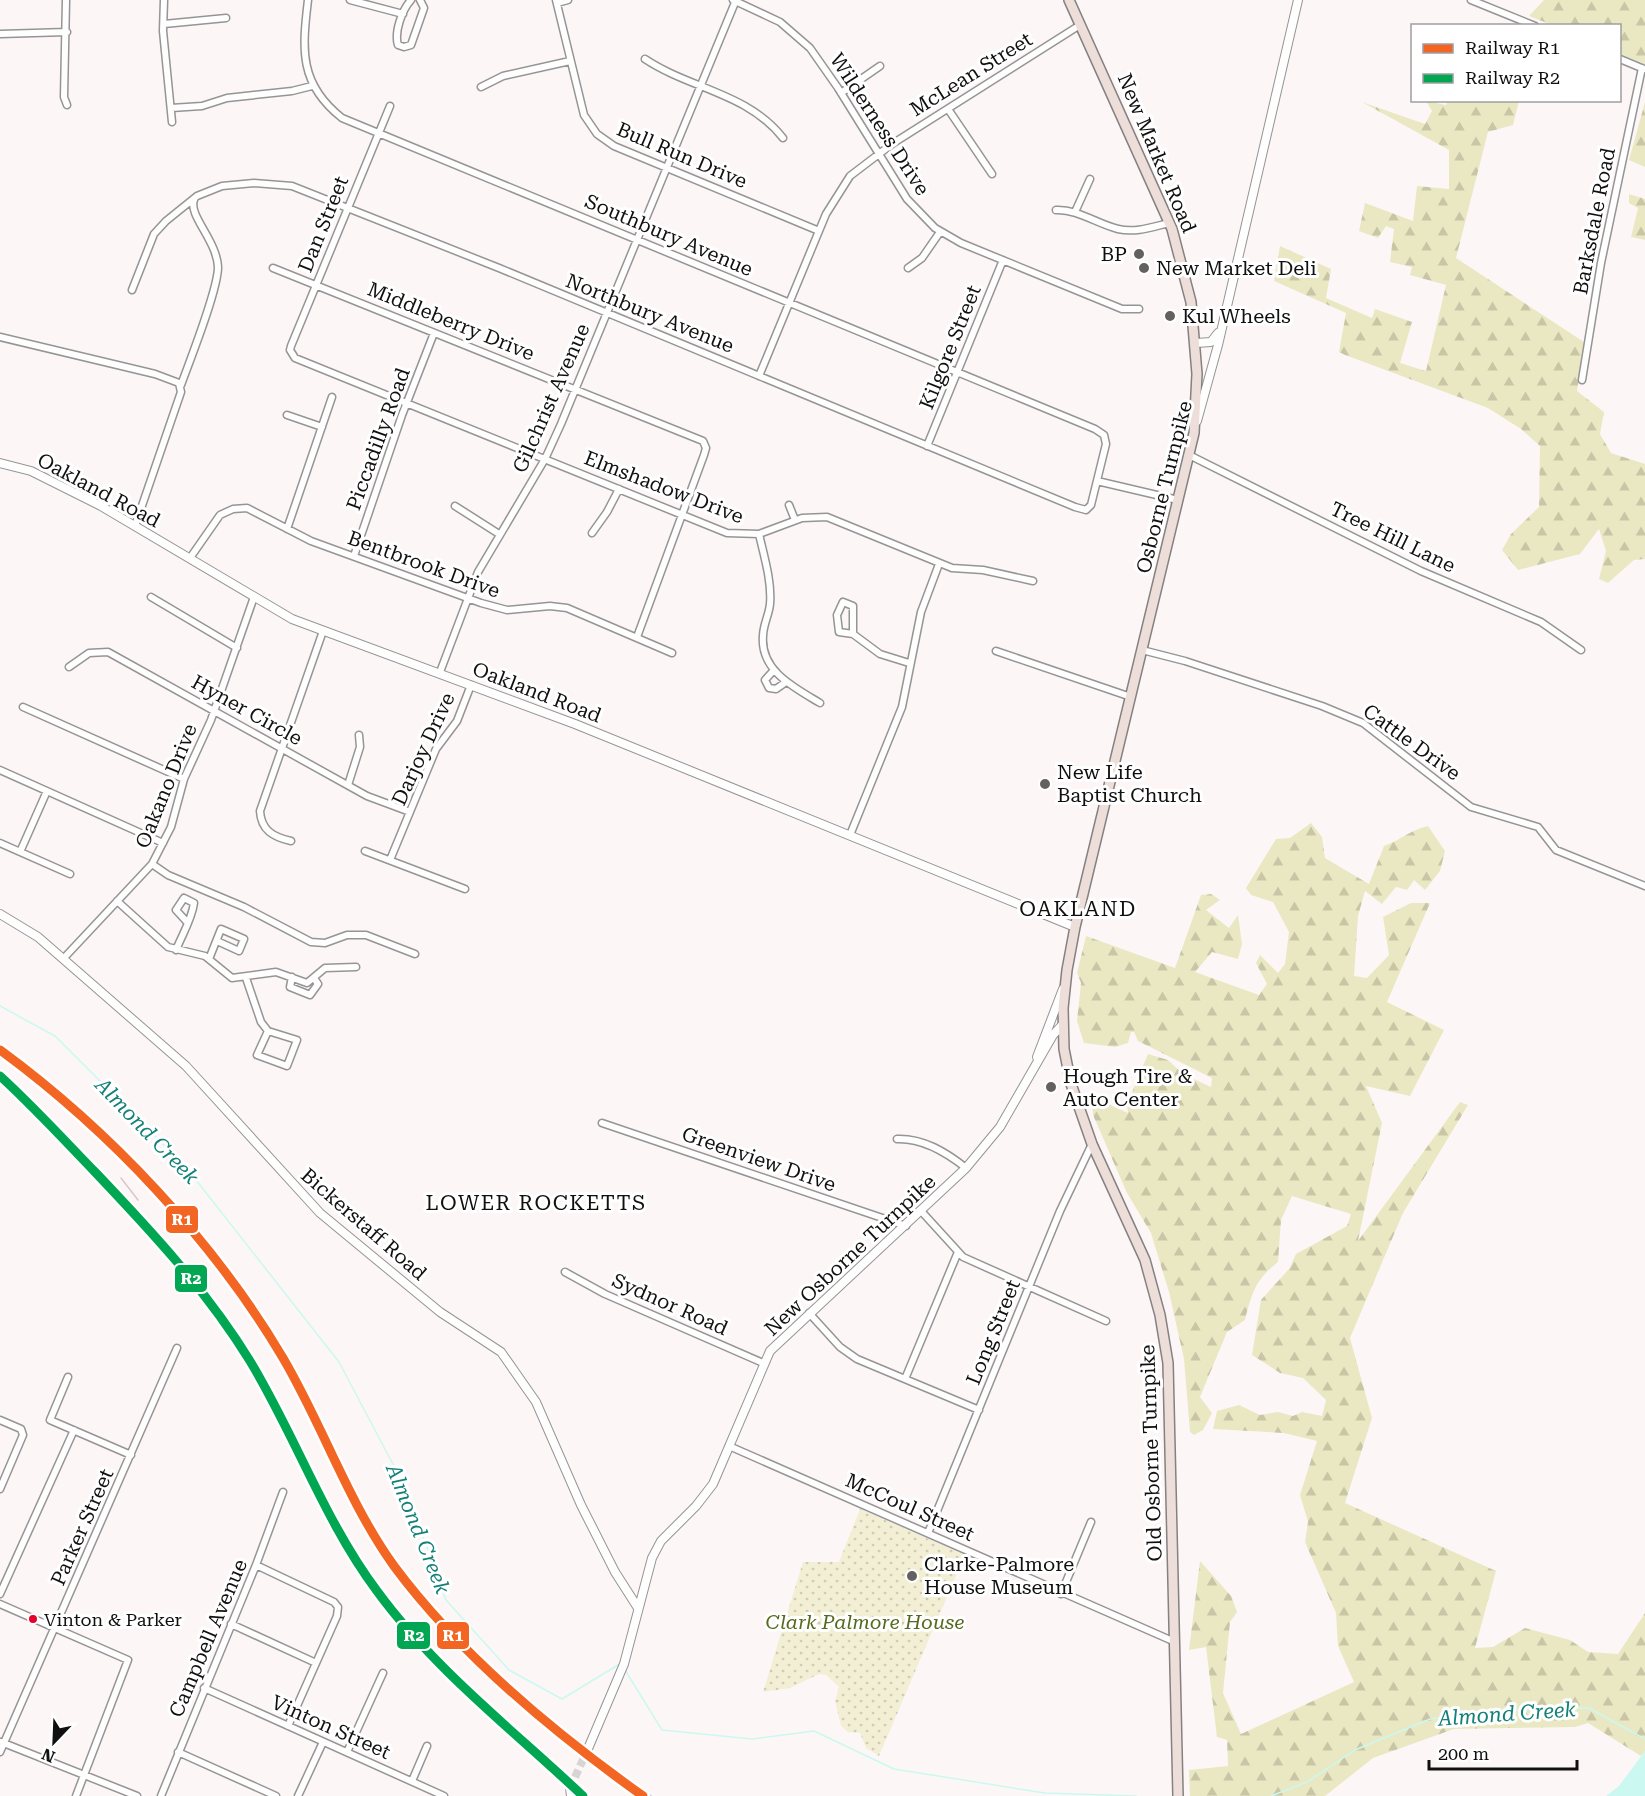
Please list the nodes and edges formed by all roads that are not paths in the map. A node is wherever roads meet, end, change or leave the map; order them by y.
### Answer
1 (66, 0) edge
2 (164, 0) edge
3 (308, 0) edge
4 (350, 0) edge
5 (411, 0) edge
6 (420, 0) edge
7 (568, 0) edge
8 (735, 0) edge
9 (1069, 0) edge
10 (1298, 0) edge
11 (1471, 0) edge
12 (557, 1) edge
13 (403, 14) junction
14 (226, 18) dead end
15 (164, 24) junction
16 (1530, 24) edge
17 (1080, 25) junction
18 (67, 32) junction
19 (0, 34) edge
20 (645, 59) dead end
21 (1621, 59) edge
22 (570, 61) junction
23 (880, 66) dead end
24 (1644, 69) edge
25 (701, 85) junction
26 (312, 86) junction
27 (481, 87) dead end
28 (841, 93) junction
29 (67, 105) dead end
30 (390, 106) dead end
31 (171, 108) junction
32 (948, 109) junction
33 (172, 122) dead end
34 (378, 134) junction
35 (783, 138) dead end
36 (879, 153) junction
37 (667, 168) junction
38 (992, 174) dead end
39 (1090, 179) dead end
40 (196, 197) junction
41 (348, 207) junction
42 (1056, 210) dead end
43 (1075, 212) junction
44 (1169, 222) junction
45 (819, 231) junction
46 (940, 232) junction
47 (638, 240) junction
48 (1003, 260) junction
49 (273, 268) dead end
50 (909, 268) dead end
51 (316, 285) junction
52 (132, 290) dead end
53 (789, 303) junction
54 (1139, 309) dead end
55 (607, 314) junction
56 (1221, 326) junction
57 (434, 333) junction
58 (0, 337) edge
59 (1196, 343) junction
60 (292, 355) joint
61 (957, 372) junction
62 (759, 376) junction
63 (1197, 379) junction
64 (1582, 380) dead end
65 (1209, 381) junction
66 (181, 385) junction
67 (576, 389) junction
68 (332, 397) dead end
69 (406, 403) junction
70 (287, 415) dead end
71 (322, 428) junction
72 (1194, 433) junction
73 (927, 446) junction
74 (1189, 454) junction
75 (545, 459) junction
76 (0, 463) edge
77 (1098, 482) junction
78 (619, 489) junction
79 (1178, 500) junction
80 (789, 505) dead end
81 (455, 506) dead end
82 (683, 514) junction
83 (795, 520) junction
84 (135, 526) junction
85 (287, 529) junction
86 (592, 533) dead end
87 (499, 534) junction
88 (759, 534) junction
89 (354, 556) junction
90 (190, 558) junction
91 (939, 564) junction
92 (1033, 581) dead end
93 (151, 597) dead end
94 (254, 597) junction
95 (467, 598) junction
96 (323, 630) junction
97 (853, 634) junction
98 (638, 638) junction
99 (237, 648) junction
100 (1143, 650) junction
101 (1581, 650) dead end
102 (996, 651) dead end
103 (672, 653) dead end
104 (909, 663) junction
105 (69, 667) dead end
106 (774, 670) junction
107 (440, 672) junction
108 (786, 682) junction
109 (471, 685) junction
110 (1131, 697) junction
111 (820, 704) dead end
112 (23, 707) dead end
113 (214, 710) junction
114 (359, 735) dead end
115 (281, 748) junction
116 (0, 770) edge
117 (184, 779) junction
118 (348, 785) junction
119 (47, 791) junction
120 (410, 812) junction
121 (850, 835) junction
122 (291, 841) dead end
123 (0, 843) edge
124 (163, 843) junction
125 (20, 852) junction
126 (365, 852) dead end
127 (390, 860) junction
128 (152, 864) junction
129 (70, 874) dead end
130 (1645, 886) edge
131 (465, 889) dead end
132 (117, 901) junction
133 (0, 914) edge
134 (188, 922) dead end
135 (1075, 927) junction
136 (217, 941) dead end
137 (176, 950) junction
138 (415, 954) dead end
139 (63, 959) junction
140 (209, 959) junction
141 (356, 967) dead end
142 (291, 977) junction
143 (246, 978) junction
144 (314, 978) junction
145 (1065, 982) junction
146 (1063, 1024) junction
147 (268, 1031) junction
148 (1064, 1042) junction
149 (1047, 1046) junction
150 (1032, 1070) junction
151 (602, 1123) dead end
152 (897, 1139) dead end
153 (1092, 1144) junction
154 (966, 1168) junction
155 (922, 1212) junction
156 (906, 1227) junction
157 (958, 1252) junction
158 (565, 1272) dead end
159 (1030, 1286) junction
160 (809, 1313) junction
161 (1106, 1321) dead end
162 (177, 1348) dead end
163 (763, 1363) junction
164 (68, 1377) dead end
165 (905, 1379) junction
166 (979, 1410) junction
167 (0, 1419) edge
168 (74, 1430) junction
169 (729, 1446) junction
170 (131, 1455) junction
171 (0, 1489) edge
172 (283, 1492) dead end
173 (1091, 1522) dead end
174 (928, 1533) junction
175 (256, 1565) junction
176 (0, 1594) edge
177 (1061, 1594) junction
178 (0, 1604) edge
179 (638, 1608) junction
180 (231, 1624) junction
181 (55, 1628) junction
182 (1175, 1642) junction
183 (316, 1663) junction
184 (383, 1673) dead end
185 (204, 1688) junction
186 (288, 1726) junction
187 (2, 1742) edge
188 (323, 1742) junction
189 (427, 1746) dead end
190 (0, 1752) edge
191 (178, 1752) junction
192 (348, 1752) junction
193 (589, 1752) tunnel mouth
194 (84, 1775) junction
195 (412, 1781) junction
196 (1178, 1792) edge
197 (76, 1796) edge
198 (137, 1796) edge
199 (161, 1796) edge
200 (276, 1796) edge
201 (298, 1796) edge
202 (444, 1796) edge

1 - 18 street
2 - 15 street
3 - 26 street, Southbury Avenue
4 - 13 street
5 - 13 street
6 - 13 street
7 - 12 street
8 - 25 street, Gilchrist Avenue
8 - 28 street, Wilderness Drive
9 - 17 main road, New Market Road
10 - 56 street, Osborne Turnpike
11 - 16 street
12 - 22 street, Bull Run Drive
14 - 15 street
15 - 31 street
17 - 32 street, McLean Street
17 - 44 main road, New Market Road
18 - 19 street
18 - 29 street
20 - 25 street
21 - 24 street
22 - 27 street
22 - 37 street, Bull Run Drive
23 - 28 street
24 - 64 street, Barksdale Road
25 - 35 street
25 - 37 street, Gilchrist Avenue
26 - 31 street
26 - 34 street, Southbury Avenue
28 - 36 street, Wilderness Drive
30 - 34 street, Dan Street
31 - 33 street
32 - 36 street, McLean Street
32 - 38 street
34 - 41 street, Dan Street
34 - 47 street, Southbury Avenue
36 - 45 street, McLean Street
36 - 46 street, Wilderness Drive
37 - 45 street, Bull Run Drive
37 - 47 street, Gilchrist Avenue
39 - 43 street
40 - 41 street, Northbury Avenue
40 - 52 street, Northbury Avenue
40 - 66 street
41 - 51 street, Dan Street
41 - 55 street, Northbury Avenue
42 - 43 street
43 - 44 street
44 - 59 main road, New Market Road
45 - 53 street, McLean Street
46 - 48 street, Wilderness Drive
46 - 50 street
47 - 53 street, Southbury Avenue
47 - 55 street, Gilchrist Avenue
48 - 54 street, Wilderness Drive
48 - 61 street, Kilgore Street
49 - 51 street, Middleberry Drive
51 - 57 street, Middleberry Drive
51 - 60 street, Dan Street
53 - 61 street, Southbury Avenue
53 - 62 street, McLean Street
55 - 62 street, Northbury Avenue
55 - 67 street, Gilchrist Avenue
56 - 59 street
56 - 65 street, Osborne Turnpike
57 - 67 street, Middleberry Drive
57 - 69 street, Piccadilly Road
58 - 66 street
59 - 63 main road, New Market Road
60 - 69 street, Elmshadow Drive
61 - 73 street, Kilgore Street
61 - 77 street, Southbury Avenue
62 - 73 street, Northbury Avenue
63 - 65 street
63 - 72 main road, New Market Road
65 - 72 street, Osborne Turnpike
66 - 84 street
67 - 75 street, Gilchrist Avenue
67 - 82 street, Middleberry Drive
68 - 71 street
69 - 75 street, Elmshadow Drive
69 - 89 street, Piccadilly Road
70 - 71 street
71 - 85 street
72 - 74 main road, Osborne Turnpike
73 - 77 street, Northbury Avenue
74 - 79 main road, Osborne Turnpike
74 - 101 street, Tree Hill Lane
75 - 78 street, Elmshadow Drive
75 - 87 street, Gilchrist Avenue
76 - 84 street, Oakland Road
77 - 79 street
78 - 82 street, Elmshadow Drive
78 - 86 street
79 - 100 main road, Osborne Turnpike
80 - 83 street
81 - 87 street
82 - 88 street, Elmshadow Drive
82 - 98 street
83 - 88 street, Elmshadow Drive
83 - 91 street, Elmshadow Drive
84 - 90 street, Oakland Road
85 - 89 street, Bentbrook Drive
85 - 90 street, Bentbrook Drive
87 - 95 street, Gilchrist Avenue
88 - 106 street
89 - 95 street, Bentbrook Drive
90 - 94 street, Oakland Road
91 - 92 street, Elmshadow Drive
91 - 104 street
93 - 99 street
94 - 96 street, Oakland Road
94 - 99 street, Oakano Drive
95 - 98 street, Bentbrook Drive
95 - 107 street, Gilchrist Avenue
96 - 107 street, Oakland Road
96 - 115 street
97 - 97 street
97 - 104 street
98 - 103 street, Bentbrook Drive
99 - 113 street, Oakano Drive
100 - 110 main road, Osborne Turnpike
100 - 130 street, Cattle Drive
102 - 110 street
104 - 121 street
105 - 113 street, Hyner Circle
106 - 108 street
106 - 108 street
107 - 109 street, Oakland Road
108 - 111 street
109 - 120 street, Darjoy Drive
109 - 121 street, Oakland Road
110 - 135 main road, Osborne Turnpike
112 - 117 street
113 - 115 street, Hyner Circle
113 - 117 street, Oakano Drive
114 - 118 street
115 - 118 street, Hyner Circle
115 - 122 street
116 - 119 street
117 - 124 street, Oakano Drive
118 - 120 street, Hyner Circle
119 - 124 street
119 - 125 street
120 - 127 street, Darjoy Drive
121 - 135 street, Oakland Road
123 - 125 street
124 - 128 street, Oakano Drive
125 - 129 street
126 - 127 street
127 - 131 street
128 - 132 street, Oakano Drive
128 - 138 street
132 - 137 street
132 - 139 street, Oakano Drive
133 - 139 street, Bickerstaff Road
134 - 137 street
135 - 145 main road, Osborne Turnpike
136 - 140 street
137 - 140 street
139 - 179 street, Bickerstaff Road
140 - 143 street
141 - 144 street
142 - 143 street
142 - 144 street
142 - 144 street
143 - 147 street
145 - 146 main road, Old Osborne Turnpike
145 - 150 street, New Osborne Turnpike
146 - 148 main road, Old Osborne Turnpike
146 - 149 street, New Osborne Turnpike
147 - 147 street
148 - 149 street
148 - 153 main road, Old Osborne Turnpike
149 - 150 street, New Osborne Turnpike
150 - 154 street, New Osborne Turnpike
151 - 156 street, Greenview Drive
152 - 154 street
153 - 159 street, Long Street
153 - 182 main road, Old Osborne Turnpike
154 - 155 street, New Osborne Turnpike
155 - 156 street, New Osborne Turnpike
155 - 157 street
156 - 160 street, New Osborne Turnpike
157 - 159 street
157 - 165 street
158 - 163 street, Sydnor Road
159 - 161 street
159 - 166 street, Long Street
160 - 163 street, New Osborne Turnpike
160 - 165 street
162 - 170 street, Parker Street
163 - 169 street, New Osborne Turnpike
164 - 168 street
165 - 166 street
166 - 174 street, Long Street
167 - 171 street
168 - 170 street
168 - 176 street
169 - 174 street, McCoul Street
169 - 179 street, New Osborne Turnpike
170 - 181 street, Parker Street
172 - 175 street, Campbell Avenue
173 - 177 street
174 - 177 street, McCoul Street
175 - 180 street, Campbell Avenue
175 - 183 street
177 - 182 street, McCoul Street
178 - 181 street
179 - 193 street, New Osborne Turnpike
180 - 183 street
180 - 185 street, Campbell Avenue
181 - 187 street, Parker Street
181 - 194 street
182 - 196 main road, Old Osborne Turnpike
183 - 186 street
184 - 192 street
185 - 186 street, Vinton Street
185 - 191 street, Campbell Avenue
186 - 188 street, Vinton Street
187 - 190 street, Parker Street
187 - 194 street
188 - 192 street, Vinton Street
188 - 201 street
189 - 195 street
191 - 199 street, Campbell Avenue
191 - 200 street
192 - 195 street, Vinton Street
194 - 197 street
194 - 198 street
195 - 202 street, Vinton Street

